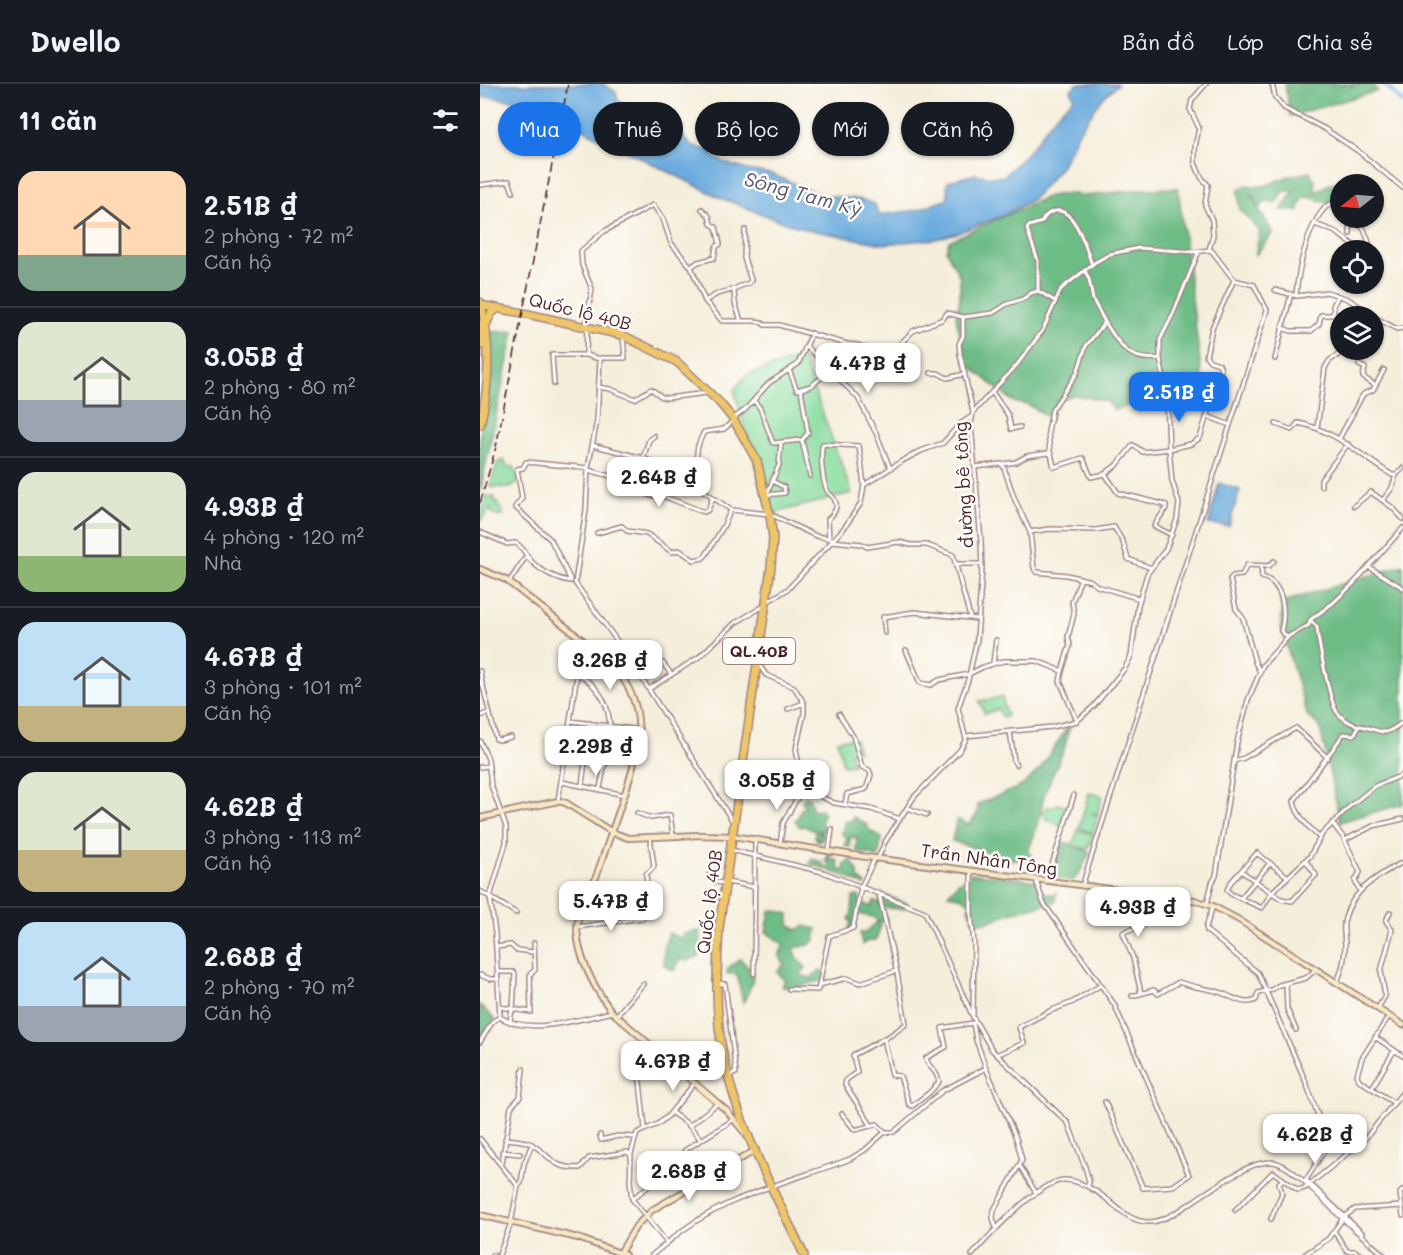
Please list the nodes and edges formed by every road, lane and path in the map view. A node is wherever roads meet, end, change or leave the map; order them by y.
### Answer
1 (1206, 84) edge
2 (1272, 84) edge
3 (480, 185) edge
4 (1403, 188) edge
5 (513, 192) dead end
6 (1330, 204) edge
7 (702, 209) dead end
8 (1315, 224) junction
9 (1350, 228) edge
10 (745, 230) dead end
11 (1350, 234) dead end
12 (1346, 240) edge
13 (1209, 250) junction
14 (1199, 251) junction
15 (1092, 265) junction
16 (691, 267) junction
17 (1085, 271) junction
18 (1234, 280) junction
19 (735, 289) junction
20 (1275, 290) dead end
21 (1038, 291) junction
22 (1294, 295) junction
23 (1338, 296) junction
24 (705, 301) junction
25 (1055, 301) junction
26 (480, 303) edge
27 (1358, 306) edge
28 (498, 308) junction
29 (963, 317) junction
30 (741, 321) junction
31 (1105, 322) junction
32 (1384, 322) edge
33 (483, 325) edge
34 (586, 326) junction
35 (1282, 328) junction
36 (1403, 328) edge
37 (812, 333) junction
38 (623, 336) junction
39 (807, 347) junction
40 (586, 355) junction
41 (599, 358) junction
42 (1160, 358) junction
43 (1275, 359) dead end
44 (1330, 360) edge
45 (1359, 365) dead end
46 (789, 370) junction
47 (1384, 370) dead end
48 (931, 373) dead end
49 (965, 374) junction
50 (822, 377) dead end
51 (554, 384) dead end
52 (1375, 385) junction
53 (598, 387) junction
54 (801, 389) junction
55 (992, 392) junction
56 (710, 393) junction
57 (754, 401) junction
58 (480, 406) edge
59 (973, 412) junction
60 (1208, 416) junction
61 (971, 417) junction
62 (733, 419) junction
63 (1276, 424) dead end
64 (480, 425) edge
65 (1230, 425) junction
66 (1020, 427) dead end
67 (1317, 428) junction
68 (654, 436) dead end
69 (1339, 439) junction
70 (802, 440) junction
71 (781, 444) junction
72 (1348, 444) junction
73 (592, 445) junction
74 (1169, 448) junction
75 (1050, 453) junction
76 (643, 458) junction
77 (1003, 464) junction
78 (975, 467) junction
79 (890, 468) junction
80 (1403, 468) edge
81 (588, 469) junction
82 (1105, 474) junction
83 (1396, 474) junction
84 (810, 476) dead end
85 (773, 482) junction
86 (692, 483) junction
87 (864, 486) junction
88 (1321, 486) dead end
89 (766, 495) junction
90 (714, 497) junction
91 (1383, 500) junction
92 (1354, 507) dead end
93 (731, 510) junction
94 (770, 514) junction
95 (1403, 519) edge
96 (1403, 528) edge
97 (480, 532) edge
98 (1030, 532) junction
99 (597, 533) dead end
100 (1172, 535) junction
101 (832, 540) junction
102 (527, 555) junction
103 (1274, 561) dead end
104 (956, 564) junction
105 (982, 564) junction
106 (1261, 567) junction
107 (1369, 567) junction
108 (1151, 568) junction
109 (480, 569) edge
110 (1081, 578) junction
111 (573, 580) junction
112 (509, 582) junction
113 (1403, 588) edge
114 (1140, 599) junction
115 (765, 604) junction
116 (970, 617) junction
117 (978, 619) junction
118 (1310, 620) junction
119 (885, 633) dead end
120 (1287, 638) junction
121 (580, 639) junction
122 (996, 640) dead end
123 (906, 650) dead end
124 (757, 661) junction
125 (663, 663) dead end
126 (993, 663) junction
127 (480, 671) edge
128 (1062, 672) junction
129 (1260, 672) junction
130 (577, 674) junction
131 (671, 674) junction
132 (969, 674) junction
133 (481, 683) edge
134 (649, 689) junction
135 (804, 703) junction
136 (788, 708) dead end
137 (488, 713) junction
138 (839, 714) dead end
139 (480, 716) edge
140 (571, 721) junction
141 (1077, 721) junction
142 (1403, 722) edge
143 (590, 723) junction
144 (610, 726) junction
145 (1359, 726) junction
146 (639, 730) junction
147 (1010, 731) junction
148 (966, 736) junction
149 (511, 737) dead end
150 (480, 741) edge
151 (1328, 758) junction
152 (1234, 761) junction
153 (1016, 765) dead end
154 (489, 766) junction
155 (480, 767) edge
156 (1403, 776) edge
157 (562, 782) junction
158 (582, 785) junction
159 (803, 788) junction
160 (600, 789) junction
161 (625, 795) junction
162 (1074, 795) dead end
163 (558, 801) junction
164 (845, 804) junction
165 (908, 808) junction
166 (502, 813) junction
167 (637, 813) dead end
168 (927, 815) dead end
169 (480, 818) edge
170 (900, 819) junction
171 (1403, 819) edge
172 (1332, 823) junction
173 (735, 824) junction
174 (832, 829) dead end
175 (612, 832) junction
176 (673, 835) junction
177 (733, 836) junction
178 (650, 837) junction
179 (1320, 838) junction
180 (755, 839) junction
181 (1345, 840) junction
182 (780, 843) junction
183 (731, 850) junction
184 (829, 850) junction
185 (755, 857) junction
186 (876, 858) junction
187 (1305, 860) junction
188 (1403, 862) edge
189 (1270, 863) junction
190 (971, 871) junction
191 (1241, 871) junction
192 (709, 875) dead end
193 (1288, 877) junction
194 (1036, 879) junction
195 (1047, 881) junction
196 (1256, 881) junction
197 (726, 883) junction
198 (1082, 886) junction
199 (755, 887) junction
200 (861, 887) junction
201 (480, 891) edge
202 (648, 891) dead end
203 (1360, 891) junction
204 (1272, 892) junction
205 (879, 894) junction
206 (1146, 894) junction
207 (490, 897) junction
208 (1241, 898) junction
209 (1210, 905) junction
210 (1390, 912) dead end
211 (516, 913) dead end
212 (643, 918) dead end
213 (577, 927) junction
214 (534, 943) dead end
215 (496, 947) junction
216 (533, 952) junction
217 (1316, 969) junction
218 (896, 971) junction
219 (498, 972) junction
220 (754, 974) dead end
221 (480, 975) edge
222 (498, 979) junction
223 (1337, 982) junction
224 (643, 984) dead end
225 (1287, 984) junction
226 (819, 985) junction
227 (1101, 985) junction
228 (789, 989) dead end
229 (1267, 991) junction
230 (1141, 993) junction
231 (1132, 996) dead end
232 (500, 1007) junction
233 (1378, 1008) junction
234 (513, 1010) junction
235 (615, 1014) junction
236 (1390, 1016) junction
237 (500, 1017) junction
238 (973, 1019) junction
239 (510, 1022) junction
240 (1403, 1024) edge
241 (1296, 1030) dead end
242 (1375, 1037) junction
243 (884, 1038) junction
244 (480, 1042) edge
245 (1394, 1051) junction
246 (996, 1054) junction
247 (632, 1056) dead end
248 (1403, 1056) edge
249 (986, 1068) junction
250 (523, 1069) dead end
251 (694, 1084) junction
252 (1371, 1088) junction
253 (1403, 1092) edge
254 (738, 1102) junction
255 (1105, 1102) dead end
256 (718, 1103) junction
257 (1394, 1103) junction
258 (727, 1112) junction
259 (672, 1113) junction
260 (842, 1114) dead end
261 (735, 1119) junction
262 (871, 1125) junction
263 (689, 1126) junction
264 (645, 1128) junction
265 (885, 1132) junction
266 (600, 1134) dead end
267 (635, 1137) junction
268 (480, 1138) edge
269 (505, 1139) junction
270 (702, 1140) junction
271 (532, 1144) junction
272 (756, 1151) junction
273 (502, 1152) junction
274 (520, 1154) dead end
275 (631, 1155) junction
276 (502, 1163) junction
277 (1020, 1166) junction
278 (1275, 1173) junction
279 (1284, 1180) junction
280 (1279, 1183) junction
281 (1308, 1185) junction
282 (518, 1186) junction
283 (772, 1186) junction
284 (1088, 1186) junction
285 (1403, 1190) edge
286 (1037, 1194) junction
287 (632, 1199) junction
288 (1401, 1206) junction
289 (1235, 1210) dead end
290 (480, 1215) edge
291 (645, 1216) junction
292 (1403, 1216) edge
293 (1343, 1218) junction
294 (1271, 1219) dead end
295 (511, 1223) junction
296 (996, 1228) junction
297 (1334, 1231) junction
298 (667, 1243) junction
299 (622, 1254) edge
300 (499, 1255) edge
301 (652, 1255) edge
302 (804, 1255) edge
303 (972, 1255) edge
304 (1304, 1255) edge
305 (1361, 1255) edge
306 (1385, 1255) edge

1 - 13 street
2 - 4 street
3 - 5 street
6 - 8 street
7 - 16 street
8 - 12 street
8 - 22 street
9 - 11 street
10 - 19 street
13 - 14 street, đường bê tông
13 - 18 street
14 - 15 street, đường bê tông
14 - 42 street
15 - 17 street, đường bê tông
15 - 21 street
16 - 24 street
16 - 34 street
17 - 25 street, đường bê tông
17 - 31 street
18 - 60 street
18 - 65 street
19 - 24 street
19 - 30 street
20 - 22 street
21 - 25 street
21 - 29 street
22 - 23 street
22 - 35 street
23 - 27 street
23 - 35 street
24 - 30 street
25 - 55 street, đường bê tông
26 - 28 highway, Quốc lộ 40B / QL.40B
26 - 33 highway
28 - 33 highway
28 - 34 highway, Quốc lộ 40B / QL.40B
29 - 37 street
29 - 49 street
30 - 37 street
31 - 42 street
31 - 75 street
32 - 36 street
33 - 58 highway
33 - 64 highway
34 - 38 highway, Quốc lộ 40B / QL.40B
34 - 40 street
35 - 43 street
37 - 39 street
38 - 41 street
38 - 56 highway, Quốc lộ 40B / QL.40B
39 - 46 street
39 - 79 street
40 - 41 street
40 - 51 street
41 - 53 street
42 - 74 street
44 - 67 street
45 - 52 street
46 - 54 street
46 - 57 street
47 - 52 street
48 - 49 street
49 - 59 street
50 - 54 street
52 - 69 street
53 - 56 street
53 - 73 street
54 - 70 street
55 - 59 street, đường bê tông
55 - 66 street
56 - 62 highway, Quốc lộ 40B / QL.40B
57 - 62 street
57 - 71 street
59 - 61 street, đường bê tông
60 - 65 street
60 - 74 street
61 - 78 street, đường bê tông
61 - 79 street
62 - 86 street
62 - 89 highway, Quốc lộ 40B / QL.40B
63 - 67 street
65 - 198 street
67 - 69 street
68 - 76 street
69 - 72 street
70 - 71 street
70 - 84 street
71 - 85 street
72 - 83 street
72 - 88 street
73 - 76 street
73 - 81 street
74 - 82 street
74 - 100 street
75 - 77 street
75 - 82 street
76 - 86 street
77 - 78 street
77 - 98 street
78 - 105 street, đường bê tông
79 - 87 street
80 - 83 street
81 - 90 street
81 - 111 street
81 - 111 street
82 - 100 street
83 - 91 street
85 - 89 street
85 - 89 street
86 - 90 street
87 - 101 street
87 - 101 street
89 - 94 highway, Quốc lộ 40B / QL.40B
90 - 93 street
91 - 92 street
91 - 95 street
93 - 94 street
93 - 99 street
94 - 101 street
94 - 115 highway, Quốc lộ 40B / QL.40B
96 - 107 street
97 - 102 street
98 - 108 street
98 - 110 street
100 - 108 street
101 - 104 street
101 - 115 street
102 - 111 street
102 - 112 street
103 - 106 street
104 - 105 street
104 - 116 street
105 - 117 street, đường bê tông
106 - 120 street
106 - 129 street
107 - 113 street
107 - 118 street
108 - 114 street
109 - 112 street
110 - 114 street
110 - 128 street
111 - 134 street
112 - 121 street
114 - 141 street
115 - 124 highway, Quốc lộ 40B / QL.40B
115 - 131 street
116 - 117 street
116 - 119 street
117 - 132 street, đường bê tông
118 - 120 street
118 - 145 street
120 - 129 street
121 - 130 street
121 - 146 street
122 - 126 street
123 - 132 street
124 - 135 street
124 - 173 highway, Quốc lộ 40B / QL.40B
125 - 131 street
126 - 128 street
126 - 132 street
127 - 133 street
128 - 141 street
129 - 152 street
130 - 140 street
130 - 144 street
131 - 134 street
132 - 148 street, đường bê tông
133 - 137 street
134 - 173 street
135 - 136 street
135 - 159 street
137 - 139 street
137 - 149 street
138 - 164 street
140 - 143 street
140 - 157 street
141 - 147 street
142 - 145 street
143 - 144 street
143 - 158 street
144 - 146 street
144 - 160 street
145 - 151 street
146 - 161 street
147 - 148 street
147 - 153 street
148 - 165 street
150 - 154 street
151 - 152 street
151 - 179 street
152 - 209 street
154 - 155 street
154 - 166 street
156 - 172 street
157 - 158 street
157 - 163 street
158 - 160 street
159 - 164 street
159 - 182 street
160 - 161 street
161 - 175 street
162 - 195 street
163 - 166 street
163 - 175 street
164 - 170 street
165 - 168 street
165 - 170 street
166 - 169 street
166 - 207 street
167 - 176 street
170 - 186 street
171 - 181 street
172 - 179 street
172 - 181 street
173 - 177 highway, Quốc lộ 40B / QL.40B
174 - 184 street
175 - 178 street, Trần Nhân Tông
175 - 213 street
176 - 177 street, Trần Nhân Tông
176 - 178 street, Trần Nhân Tông
177 - 180 street, Trần Nhân Tông
177 - 183 highway, Quốc lộ 40B / QL.40B
178 - 202 street
179 - 187 street
180 - 182 street, Trần Nhân Tông
180 - 185 street
181 - 203 street
182 - 184 street, Trần Nhân Tông
183 - 185 street
183 - 197 highway, Quốc lộ 40B / QL.40B
184 - 186 street, Trần Nhân Tông
185 - 199 street
185 - 200 street
186 - 190 street, Trần Nhân Tông
186 - 200 street
187 - 193 street
187 - 204 street
188 - 203 street
189 - 191 street
189 - 193 street
189 - 196 street
190 - 194 street, Trần Nhân Tông
190 - 238 street
191 - 196 street
191 - 208 street
192 - 197 street
193 - 204 street
194 - 195 street, Trần Nhân Tông
194 - 227 street
195 - 198 street, Trần Nhân Tông
196 - 204 street
196 - 208 street
197 - 199 street
197 - 254 highway, Quốc lộ 40B / QL.40B
198 - 206 street, Trần Nhân Tông
199 - 220 street
200 - 205 street
200 - 226 street
201 - 207 street
203 - 223 street
204 - 208 street
205 - 218 street
205 - 238 street
206 - 209 street, Trần Nhân Tông
206 - 230 street
207 - 211 street
207 - 215 street
209 - 217 street, Trần Nhân Tông
209 - 229 street
210 - 233 street
212 - 213 street
213 - 235 street
214 - 216 street
215 - 216 street
215 - 219 street
216 - 234 street
217 - 223 street, Trần Nhân Tông
217 - 225 street
218 - 226 street
218 - 243 street
219 - 222 street
219 - 234 street
221 - 222 street
222 - 232 street
223 - 233 street, Trần Nhân Tông
224 - 235 street
225 - 229 street
225 - 241 street
226 - 228 street
227 - 246 street
227 - 255 street
229 - 230 street
229 - 281 street
230 - 231 street
232 - 234 street
232 - 237 street
233 - 236 street, Trần Nhân Tông
234 - 239 street
235 - 239 street
235 - 251 street
236 - 240 street, Trần Nhân Tông
236 - 242 street
237 - 239 street
237 - 244 street
238 - 243 street
238 - 246 street
238 - 249 street
242 - 245 street
242 - 252 street
243 - 262 street
245 - 248 street
245 - 252 street
246 - 284 street
247 - 264 street
249 - 265 street
249 - 277 street
250 - 269 street
251 - 256 street
251 - 259 street
252 - 257 street
253 - 257 street
254 - 258 street
254 - 272 highway, Quốc lộ 40B / QL.40B
256 - 258 street
256 - 263 street
257 - 281 street
258 - 261 street
259 - 263 street
259 - 264 street
260 - 262 street
261 - 270 street
261 - 272 street
262 - 265 street
263 - 270 street
264 - 267 street
265 - 283 street
266 - 267 street
267 - 275 street
268 - 276 street
269 - 271 street
269 - 273 street
270 - 287 street
271 - 275 street
271 - 282 street
272 - 283 highway, Quốc lộ 40B / QL.40B
272 - 291 street
273 - 274 street
273 - 276 street
275 - 287 street
276 - 282 street
277 - 286 street
277 - 296 street
278 - 279 street
278 - 280 street
278 - 289 street
279 - 280 street
279 - 281 street
280 - 294 street
281 - 284 street
281 - 293 street
282 - 295 street
283 - 298 street
283 - 302 highway, Quốc lộ 40B / QL.40B
284 - 286 street
285 - 288 street
286 - 296 street
287 - 291 street
288 - 292 street
288 - 293 street
290 - 295 street
291 - 298 street
291 - 299 street
293 - 297 street
293 - 306 street
295 - 299 street
295 - 300 street
296 - 303 street
297 - 304 street
297 - 305 street
298 - 301 street

